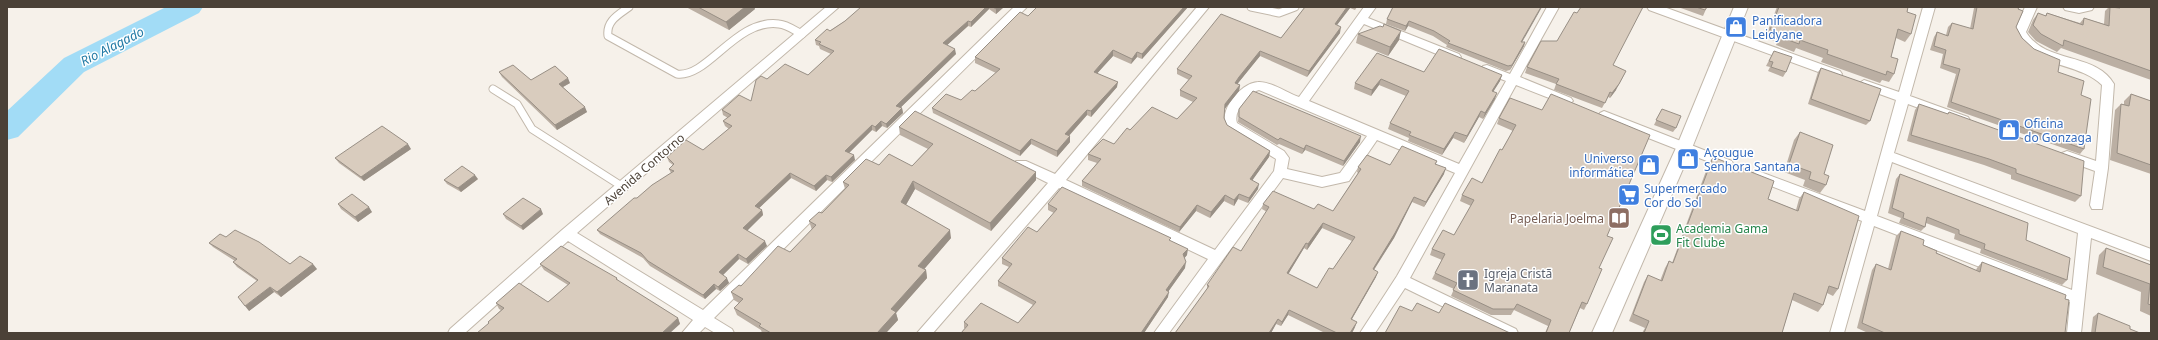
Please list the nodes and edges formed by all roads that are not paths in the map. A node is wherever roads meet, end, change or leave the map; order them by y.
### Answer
1 (628, 7) edge
2 (834, 7) edge
3 (1020, 7) edge
4 (1203, 7) edge
5 (1252, 7) edge
6 (1295, 7) edge
7 (1370, 7) edge
8 (1553, 7) edge
9 (1653, 7) edge
10 (1742, 7) edge
11 (1929, 7) edge
12 (2031, 7) edge
13 (2069, 7) edge
14 (2088, 7) edge
15 (1361, 19) junction
16 (802, 34) junction
17 (1730, 34) junction
18 (1514, 80) junction
19 (493, 89) dead end
20 (1904, 99) junction
21 (1301, 104) junction
22 (1580, 107) edge
23 (914, 111) junction
24 (1595, 112) edge
25 (928, 118) edge
26 (1977, 124) edge
27 (1375, 134) junction
28 (1684, 148) junction
29 (2058, 153) edge
30 (1888, 156) junction
31 (1006, 157) edge
32 (2102, 168) junction
33 (1280, 172) junction
34 (1463, 172) junction
35 (1056, 182) junction
36 (623, 187) junction
37 (2097, 205) dead end
38 (1870, 218) junction
39 (2085, 230) junction
40 (567, 234) junction
41 (2151, 255) edge
42 (1216, 257) junction
43 (1402, 280) junction
44 (2076, 298) junction
45 (704, 319) junction
46 (455, 333) edge
47 (689, 333) edge
48 (727, 333) edge
49 (924, 333) edge
50 (1161, 333) edge
51 (1367, 333) edge
52 (1511, 333) edge
53 (1602, 333) edge
54 (1837, 333) edge
55 (2074, 333) edge

1 - 16 lane
2 - 16 street, Avenida Contorno
3 - 23 street
4 - 35 street
5 - 6 lane
7 - 15 street
8 - 18 street
9 - 17 street
10 - 17 street
11 - 20 street
12 - 32 street
13 - 14 street
15 - 18 street
15 - 21 street
16 - 36 street, Avenida Contorno
17 - 20 street
17 - 28 street
18 - 22 street
18 - 34 street
19 - 36 lane
20 - 26 street
20 - 30 street
21 - 27 street
21 - 33 street
23 - 25 street
23 - 45 street
24 - 28 street
27 - 33 street
27 - 34 street
28 - 38 street
28 - 53 street
29 - 32 street
30 - 38 street
30 - 39 street
31 - 35 street
32 - 37 street
33 - 42 street
34 - 43 street
35 - 42 street
35 - 49 street
36 - 40 street, Avenida Contorno
38 - 44 street
38 - 54 street
39 - 41 street
39 - 44 street
40 - 45 street
40 - 46 street, Avenida Contorno
42 - 50 street
43 - 51 street
43 - 52 street
44 - 55 street
45 - 47 street
45 - 48 street

